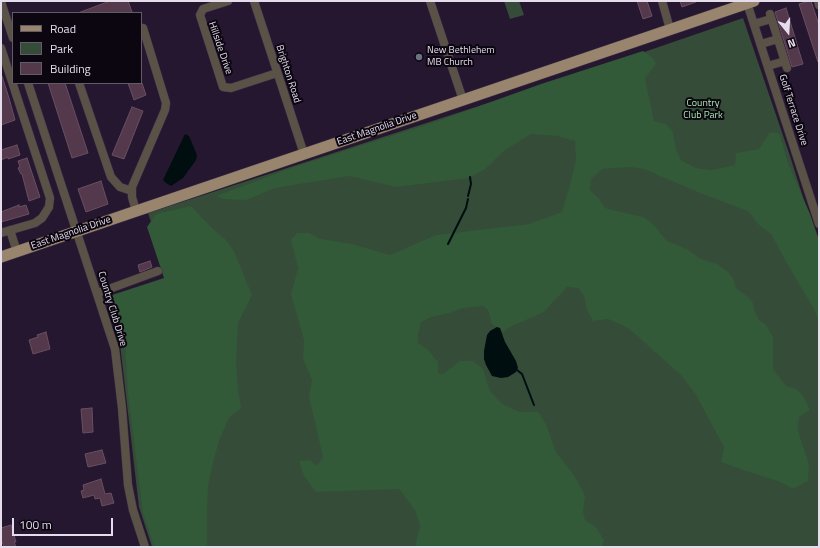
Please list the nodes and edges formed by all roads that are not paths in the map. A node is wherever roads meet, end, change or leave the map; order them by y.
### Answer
1 (228, 1) edge
2 (254, 1) edge
3 (430, 1) edge
4 (662, 1) edge
5 (818, 1) edge
6 (1, 2) edge
7 (743, 3) edge
8 (819, 5) edge
9 (754, 24) junction
10 (142, 28) edge
11 (670, 29) junction
12 (12, 35) edge
13 (778, 39) junction
14 (761, 44) junction
15 (1, 48) edge
16 (768, 66) junction
17 (277, 73) junction
18 (12, 82) edge
19 (13, 84) edge
20 (28, 84) edge
21 (79, 84) edge
22 (463, 100) junction
23 (304, 154) junction
24 (132, 191) junction
25 (136, 211) junction
26 (819, 224) edge
27 (10, 230) junction
28 (76, 231) junction
29 (1, 233) edge
30 (17, 252) junction
31 (1, 257) edge
32 (158, 271) dead end
33 (98, 293) junction
34 (145, 547) edge

1 - 17 street, Hillside Drive
2 - 17 street, Brighton Road
3 - 22 street
4 - 11 street
5 - 8 street
6 - 12 street
7 - 9 street, Golf Terrace Drive
7 - 11 main road, East Magnolia Drive
9 - 13 street
9 - 14 street, Golf Terrace Drive
10 - 24 street
11 - 22 main road, East Magnolia Drive
13 - 14 street
13 - 16 street
14 - 16 street, Golf Terrace Drive
15 - 18 street
16 - 26 street, Golf Terrace Drive
17 - 23 street, Brighton Road
19 - 27 street
20 - 28 street, Country Club Drive
21 - 24 street
22 - 23 main road, East Magnolia Drive
23 - 25 main road, East Magnolia Drive
24 - 25 street
25 - 28 main road, East Magnolia Drive
27 - 29 street
27 - 30 street
28 - 30 main road, East Magnolia Drive
28 - 33 street, Country Club Drive
30 - 31 main road, East Magnolia Drive
32 - 33 street
33 - 34 street, Country Club Drive

